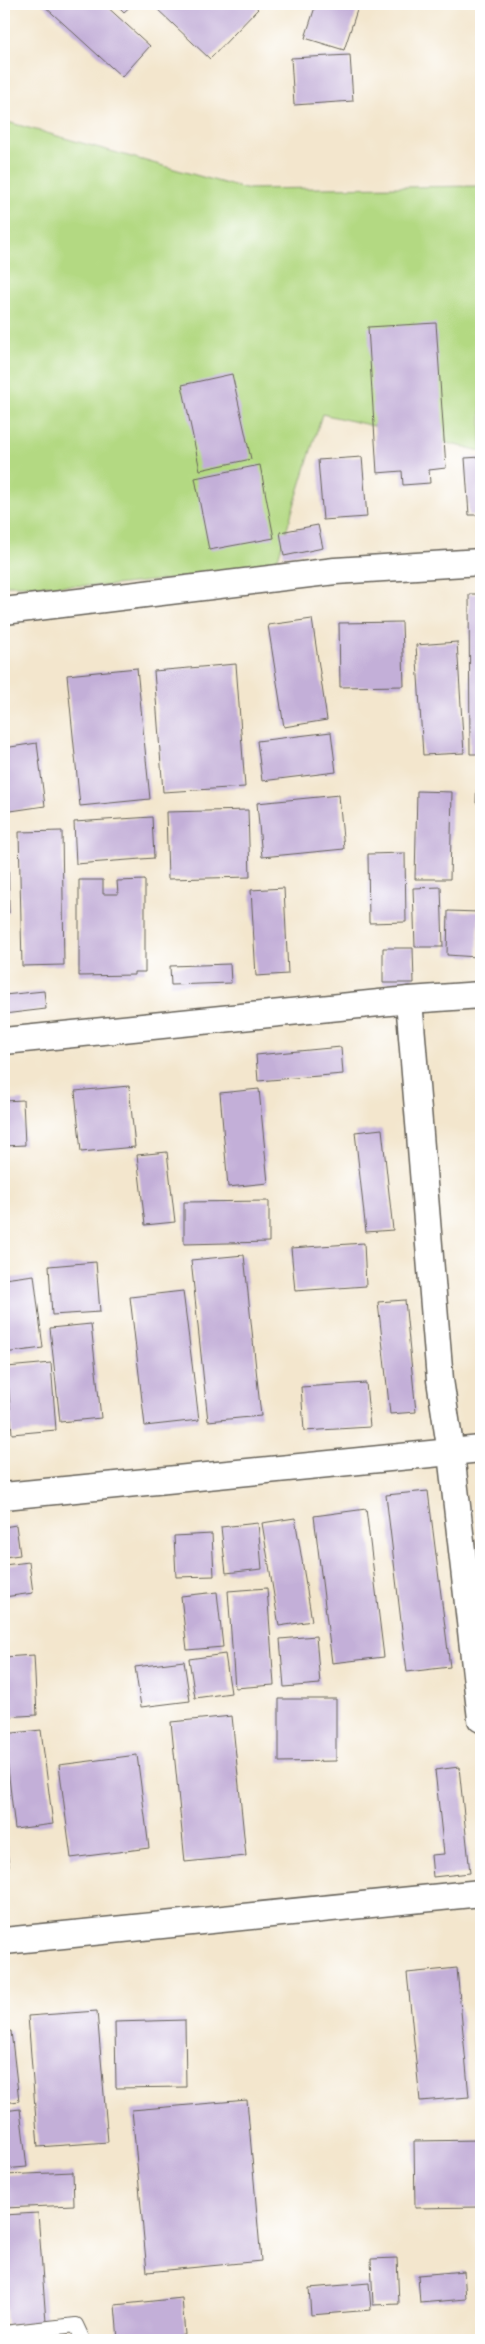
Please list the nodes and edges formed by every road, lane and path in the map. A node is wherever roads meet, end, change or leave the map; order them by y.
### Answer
1 (481, 562) edge
2 (4, 611) edge
3 (481, 995) edge
4 (409, 1000) junction
5 (4, 1041) edge
6 (481, 1449) edge
7 (451, 1453) junction
8 (4, 1496) edge
9 (481, 1719) edge
10 (481, 1893) edge
11 (4, 1941) edge
12 (4, 2333) edge
13 (83, 2340) edge

1 - 2 street
3 - 4 street
4 - 5 street
4 - 7 street
6 - 7 street
7 - 8 street
7 - 9 street
10 - 11 street
12 - 13 lane

